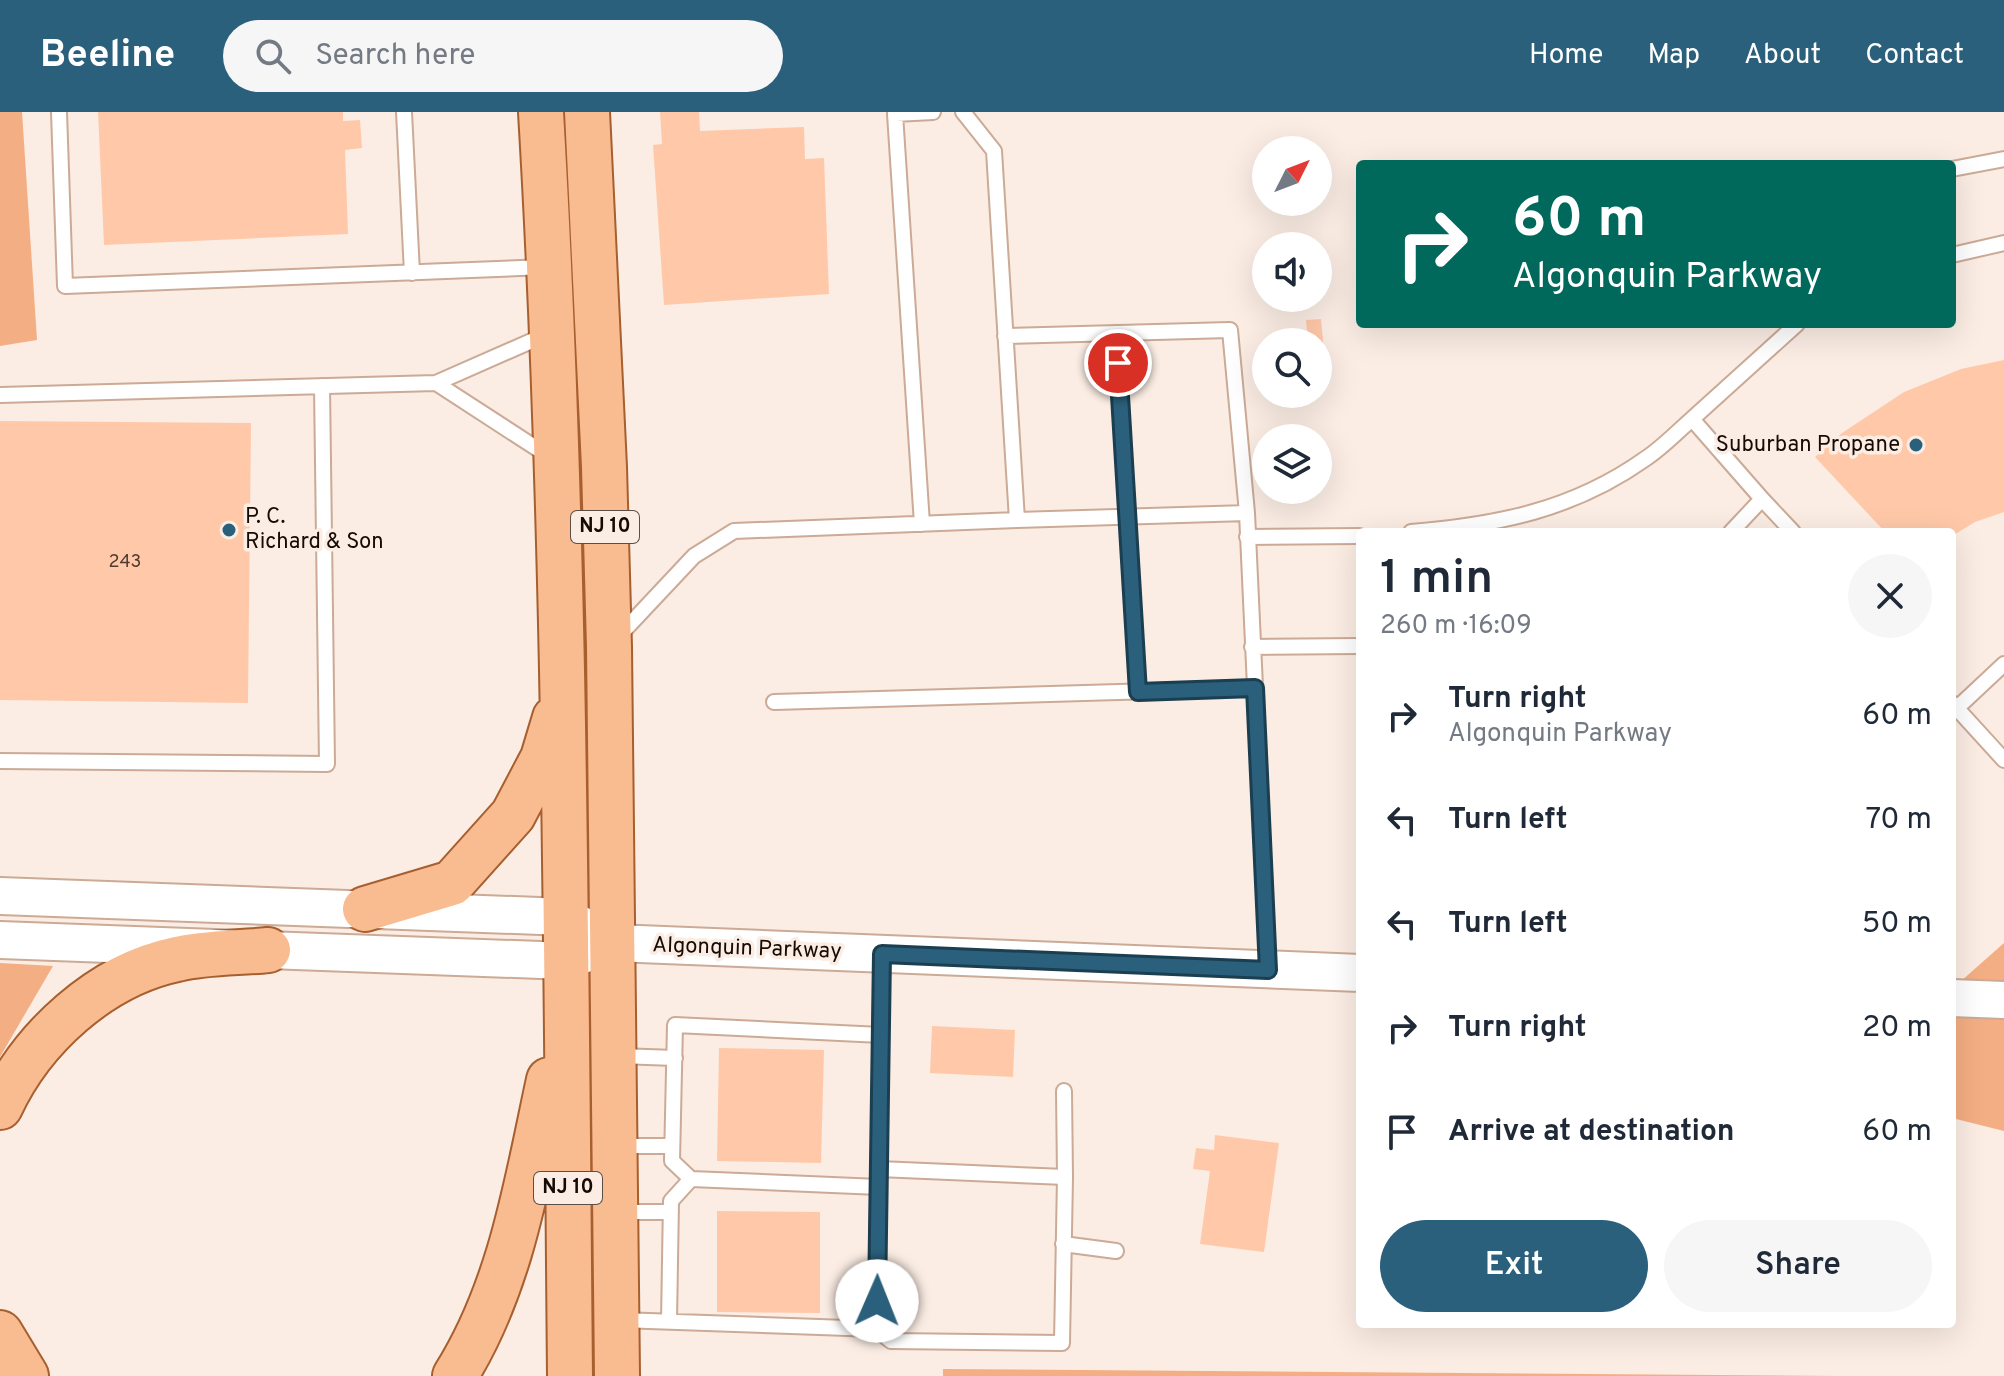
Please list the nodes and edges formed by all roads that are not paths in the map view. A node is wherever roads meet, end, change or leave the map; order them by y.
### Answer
1 (59, 112) edge
2 (404, 112) edge
3 (541, 112) edge
4 (587, 112) edge
5 (933, 112) edge
6 (963, 112) edge
7 (2004, 159) edge
8 (1956, 168) edge
9 (2004, 243) edge
10 (1956, 254) edge
11 (549, 267) junction
12 (412, 273) junction
13 (1793, 328) edge
14 (552, 332) junction
15 (1116, 333) junction
16 (1005, 336) junction
17 (436, 383) junction
18 (322, 386) junction
19 (0, 395) edge
20 (1692, 419) junction
21 (557, 462) junction
22 (1762, 499) junction
23 (1247, 513) junction
24 (1128, 516) junction
25 (1017, 520) junction
26 (922, 524) junction
27 (1454, 528) edge
28 (1735, 528) edge
29 (1789, 528) edge
30 (1356, 536) edge
31 (1247, 537) junction
32 (1356, 646) edge
33 (609, 647) junction
34 (1252, 647) junction
35 (2004, 664) edge
36 (1255, 688) junction
37 (1138, 692) junction
38 (563, 693) junction
39 (774, 702) dead end
40 (1956, 705) edge
41 (1956, 707) edge
42 (2004, 760) edge
43 (0, 761) edge
44 (0, 896) edge
45 (365, 909) junction
46 (566, 917) junction
47 (0, 940) edge
48 (614, 943) junction
49 (268, 950) junction
50 (882, 954) junction
51 (1268, 970) junction
52 (1356, 973) edge
53 (566, 980) junction
54 (1956, 998) edge
55 (2004, 1000) edge
56 (881, 1035) junction
57 (614, 1056) junction
58 (675, 1058) junction
59 (1064, 1091) dead end
60 (0, 1107) edge
61 (615, 1146) junction
62 (672, 1146) junction
63 (879, 1169) junction
64 (1065, 1177) junction
65 (691, 1179) junction
66 (879, 1187) junction
67 (615, 1212) junction
68 (671, 1212) junction
69 (1063, 1244) junction
70 (1116, 1251) dead end
71 (616, 1320) junction
72 (669, 1322) junction
73 (876, 1329) junction
74 (0, 1333) edge
75 (26, 1376) edge
76 (455, 1376) edge
77 (570, 1376) edge
78 (617, 1376) edge

1 - 12 lane
2 - 12 lane
3 - 11 main road, NJ 10
4 - 33 main road, NJ 10
5 - 26 lane
6 - 16 lane
7 - 8 lane
9 - 10 lane
11 - 12 lane
11 - 14 main road, NJ 10
13 - 20 lane
14 - 17 lane
14 - 21 main road, NJ 10
15 - 16 lane
15 - 23 lane
15 - 24 lane
16 - 25 lane
17 - 18 lane
17 - 21 lane
18 - 19 lane
18 - 43 lane
20 - 22 lane
20 - 27 lane
21 - 38 main road, NJ 10
22 - 28 lane
22 - 29 lane
23 - 24 lane
23 - 31 lane
24 - 25 lane
24 - 37 lane
25 - 26 lane
26 - 33 lane
30 - 31 lane
31 - 34 lane
32 - 34 lane
33 - 48 main road, NJ 10
34 - 36 lane
35 - 40 lane
36 - 37 lane
36 - 51 lane
37 - 39 lane
38 - 45 main road
38 - 46 main road, NJ 10
41 - 42 lane
44 - 45 street, Algonquin Parkway
45 - 46 street, Algonquin Parkway
46 - 48 street, Algonquin Parkway
46 - 53 main road, NJ 10
47 - 49 street, Algonquin Parkway
48 - 50 street, Algonquin Parkway
48 - 53 street, Algonquin Parkway
48 - 57 main road, NJ 10
49 - 53 street, Algonquin Parkway
49 - 60 main road
50 - 51 street, Algonquin Parkway
50 - 56 lane
51 - 52 street, Algonquin Parkway
53 - 76 main road
53 - 77 main road, NJ 10
54 - 55 street
56 - 58 lane
56 - 63 lane
57 - 58 lane
57 - 61 main road, NJ 10
58 - 62 lane
59 - 64 lane
61 - 62 lane
61 - 67 main road, NJ 10
62 - 65 lane
63 - 64 lane
63 - 66 lane
64 - 69 lane
65 - 66 lane
65 - 68 lane
66 - 73 lane
67 - 68 lane
67 - 71 main road, NJ 10
68 - 72 lane
69 - 70 lane
69 - 73 lane
71 - 72 lane
71 - 78 main road, NJ 10
72 - 73 lane
74 - 75 main road

